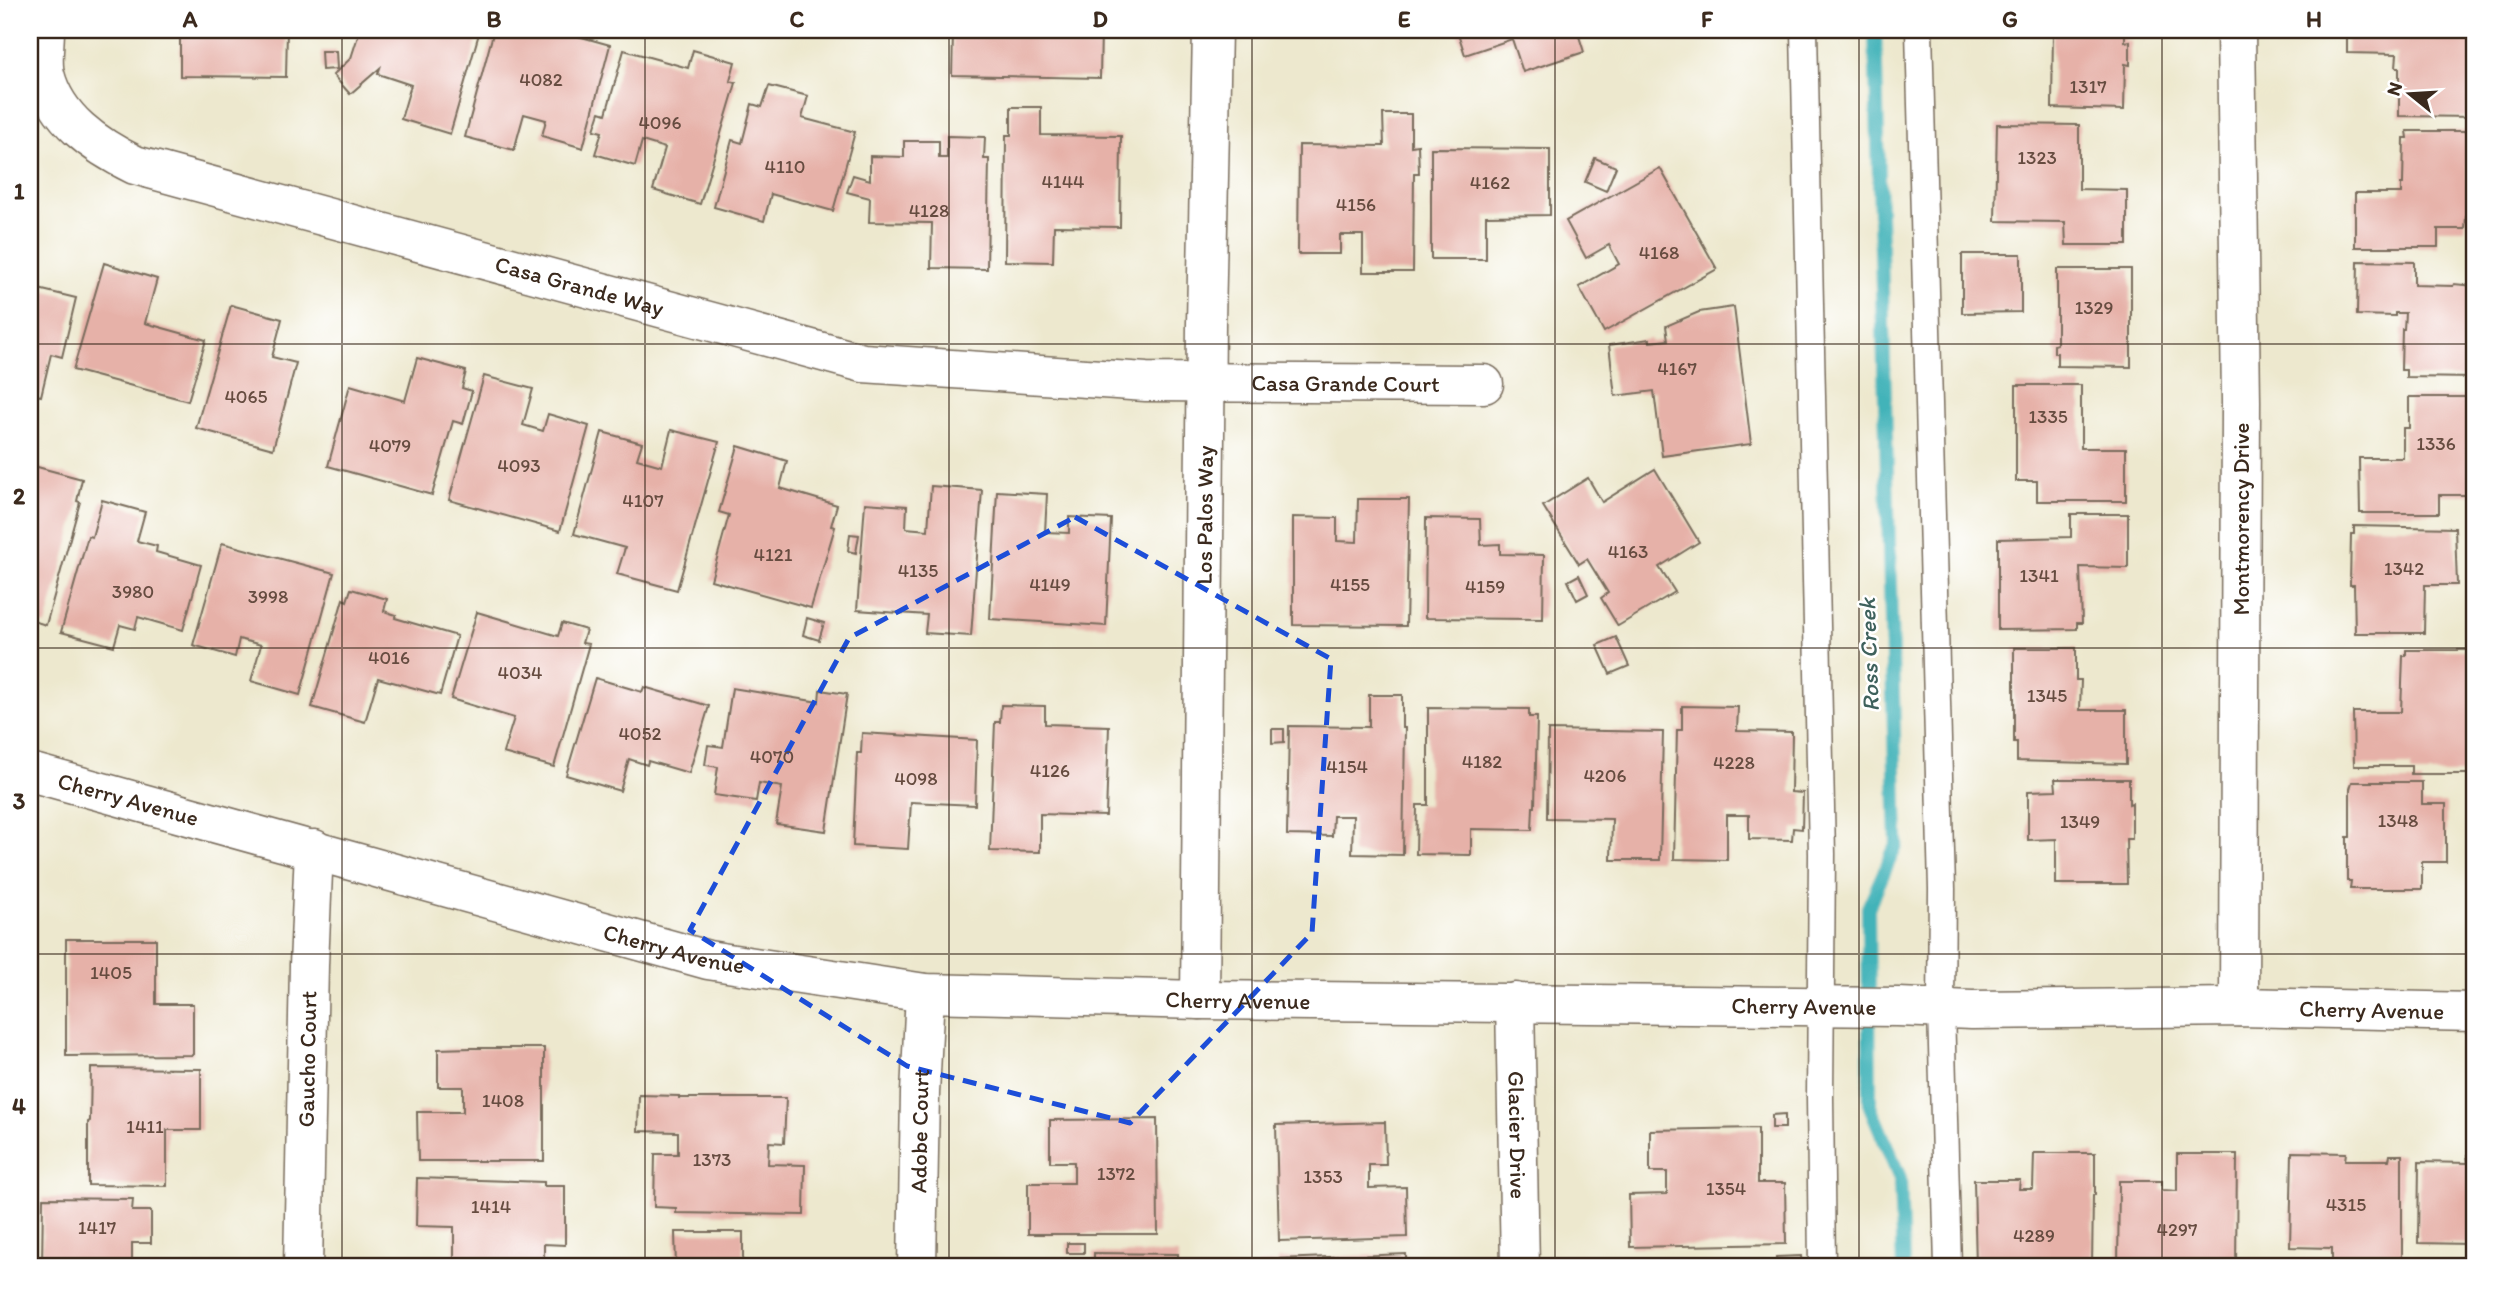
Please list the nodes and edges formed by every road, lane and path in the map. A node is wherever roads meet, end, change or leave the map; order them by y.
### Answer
1 (45, 30) edge
2 (1213, 30) edge
3 (1804, 30) edge
4 (1919, 30) edge
5 (2236, 30) edge
6 (1206, 383) junction
7 (1484, 384) dead end
8 (30, 772) edge
9 (314, 849) junction
10 (925, 993) junction
11 (1200, 1000) junction
12 (1515, 1002) junction
13 (1830, 1007) junction
14 (2239, 1007) junction
15 (1941, 1009) junction
16 (2474, 1012) edge
17 (303, 1267) edge
18 (917, 1267) edge
19 (1520, 1267) edge
20 (1822, 1267) edge
21 (1948, 1267) edge

1 - 6 street, Casa Grande Way
2 - 6 street, Los Palos Way
3 - 13 lane
4 - 15 lane
5 - 14 street, Montmorency Drive
6 - 7 street, Casa Grande Court
6 - 11 street, Los Palos Way
8 - 9 street, Cherry Avenue
9 - 10 street, Cherry Avenue
9 - 17 street, Gaucho Court
10 - 11 street, Cherry Avenue
10 - 18 street, Adobe Court
11 - 12 street, Cherry Avenue
12 - 13 street, Cherry Avenue
12 - 19 street, Glacier Drive
13 - 15 street, Cherry Avenue
13 - 20 lane
14 - 15 street, Cherry Avenue
14 - 16 street, Cherry Avenue
15 - 21 lane

